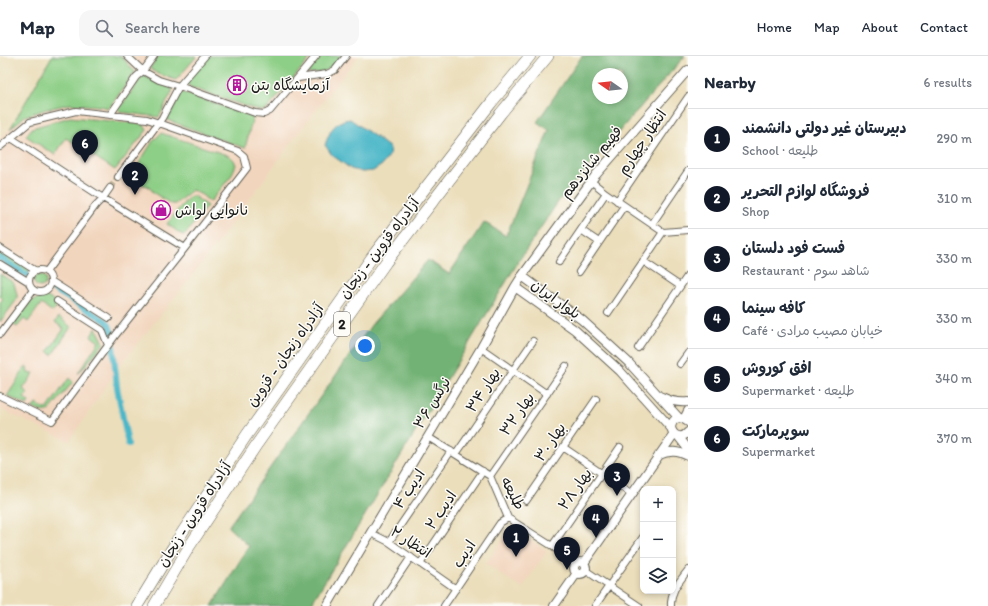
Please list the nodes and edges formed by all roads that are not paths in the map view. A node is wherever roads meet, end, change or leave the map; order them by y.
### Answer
1 (127, 56) edge
2 (154, 56) edge
3 (205, 56) edge
4 (316, 56) edge
5 (346, 56) edge
6 (530, 56) edge
7 (548, 56) edge
8 (143, 71) junction
9 (687, 71) edge
10 (298, 78) junction
11 (180, 86) junction
12 (688, 97) edge
13 (110, 115) junction
14 (159, 123) junction
15 (11, 138) junction
16 (0, 147) edge
17 (688, 171) edge
18 (118, 177) tunnel mouth
19 (591, 181) junction
20 (110, 188) tunnel mouth
21 (606, 193) junction
22 (103, 198) junction
23 (617, 201) junction
24 (624, 206) junction
25 (652, 224) junction
26 (581, 230) junction
27 (688, 230) edge
28 (663, 232) junction
29 (599, 242) junction
30 (0, 248) edge
31 (185, 248) junction
32 (643, 261) junction
33 (559, 262) dead end
34 (0, 264) edge
35 (36, 271) junction
36 (46, 272) junction
37 (579, 272) dead end
38 (688, 275) edge
39 (522, 276) junction
40 (51, 281) junction
41 (29, 282) junction
42 (680, 286) junction
43 (515, 287) junction
44 (33, 290) junction
45 (57, 301) dead end
46 (608, 313) dead end
47 (109, 318) dead end
48 (0, 334) edge
49 (532, 341) dead end
50 (108, 345) junction
51 (481, 348) junction
52 (638, 348) dead end
53 (688, 353) edge
54 (680, 364) dead end
55 (566, 366) dead end
56 (512, 370) junction
57 (547, 394) junction
58 (658, 395) junction
59 (0, 396) edge
60 (596, 399) dead end
61 (688, 402) edge
62 (688, 411) edge
63 (684, 419) edge
64 (688, 432) edge
65 (674, 433) junction
66 (428, 437) junction
67 (563, 447) junction
68 (620, 447) dead end
69 (688, 449) edge
70 (453, 453) junction
71 (659, 455) junction
72 (688, 456) edge
73 (483, 472) junction
74 (602, 474) junction
75 (490, 476) junction
76 (632, 494) junction
77 (526, 501) dead end
78 (508, 518) junction
79 (371, 533) junction
80 (640, 541) edge
81 (389, 542) junction
82 (552, 546) junction
83 (411, 557) junction
84 (420, 564) junction
85 (575, 564) junction
86 (585, 567) junction
87 (688, 570) edge
88 (577, 573) junction
89 (609, 586) junction
90 (456, 589) junction
91 (137, 606) edge
92 (154, 606) edge
93 (327, 606) edge
94 (378, 606) edge
95 (444, 606) edge
96 (554, 606) edge
97 (595, 606) edge
98 (639, 606) edge
99 (671, 606) edge

1 - 8 street
2 - 8 street
3 - 11 street
4 - 10 street
5 - 10 street
6 - 91 highway, آزادراه زنجان - قزوین / 2
7 - 92 highway, آزادراه قزوین - زنجان / 2
8 - 11 street
8 - 13 street
9 - 19 street, فهیم شانزدهم
10 - 11 street
11 - 14 street
12 - 23 street, انتظار چهارم
13 - 14 street
13 - 15 street
14 - 18 street
14 - 31 street
15 - 16 street
15 - 22 street
17 - 25 street
19 - 21 street
19 - 39 street, فهیم شانزدهم
20 - 22 street
21 - 23 street
21 - 26 street
22 - 31 street
22 - 36 street
23 - 24 street
24 - 25 street
24 - 29 street
25 - 28 street
26 - 29 street
26 - 33 street
27 - 28 street
28 - 32 street
29 - 37 street
30 - 35 street
31 - 50 street
32 - 42 street
32 - 46 street
34 - 41 street
35 - 36 street
35 - 41 street
36 - 40 street
38 - 42 street
39 - 43 street, بلوار ایران
39 - 58 street, بلوار ایران
40 - 44 street
40 - 47 street
41 - 44 street
42 - 52 street
43 - 51 street, نرگس ۳۶
43 - 65 street, بلوار ایران
44 - 48 street
45 - 50 street
49 - 56 street, بهار ۳۴
50 - 59 street
51 - 56 street
51 - 66 street, نرگس ۳۶
53 - 54 street
55 - 57 street, بهار ۳۲
56 - 57 street
56 - 70 street, بهار ۳۴
57 - 75 street, بهار ۳۲
58 - 61 street
58 - 63 street, بلوار ایران
60 - 67 street, بهار ۳۰
62 - 63 street
63 - 65 street
64 - 65 street
65 - 69 street, بلوار ایران
65 - 71 street
66 - 70 street, طلیعه
66 - 79 street, نرگس ۳۶
67 - 74 street
67 - 77 street, بهار ۳۰
68 - 74 street, بهار ۲۸
70 - 73 street, طلیعه
70 - 81 street, ادیب ۴
71 - 72 street
71 - 76 street
73 - 75 street, طلیعه
73 - 84 street, ادیب ۲
74 - 76 street
74 - 82 street, بهار ۲۸
75 - 78 street, طلیعه
76 - 86 street
78 - 82 street, طلیعه
78 - 90 street, ادیب
79 - 81 street, انتظار ۲
79 - 93 street, نرگس ۳۶
80 - 89 street
81 - 83 street, انتظار ۲
82 - 85 street, طلیعه
83 - 84 street, انتظار ۲
83 - 94 street
84 - 90 street, انتظار ۲
85 - 86 street
85 - 88 street
86 - 88 street
86 - 89 street
87 - 99 street
88 - 96 street
89 - 97 street
89 - 98 street
90 - 95 street, ادیب

